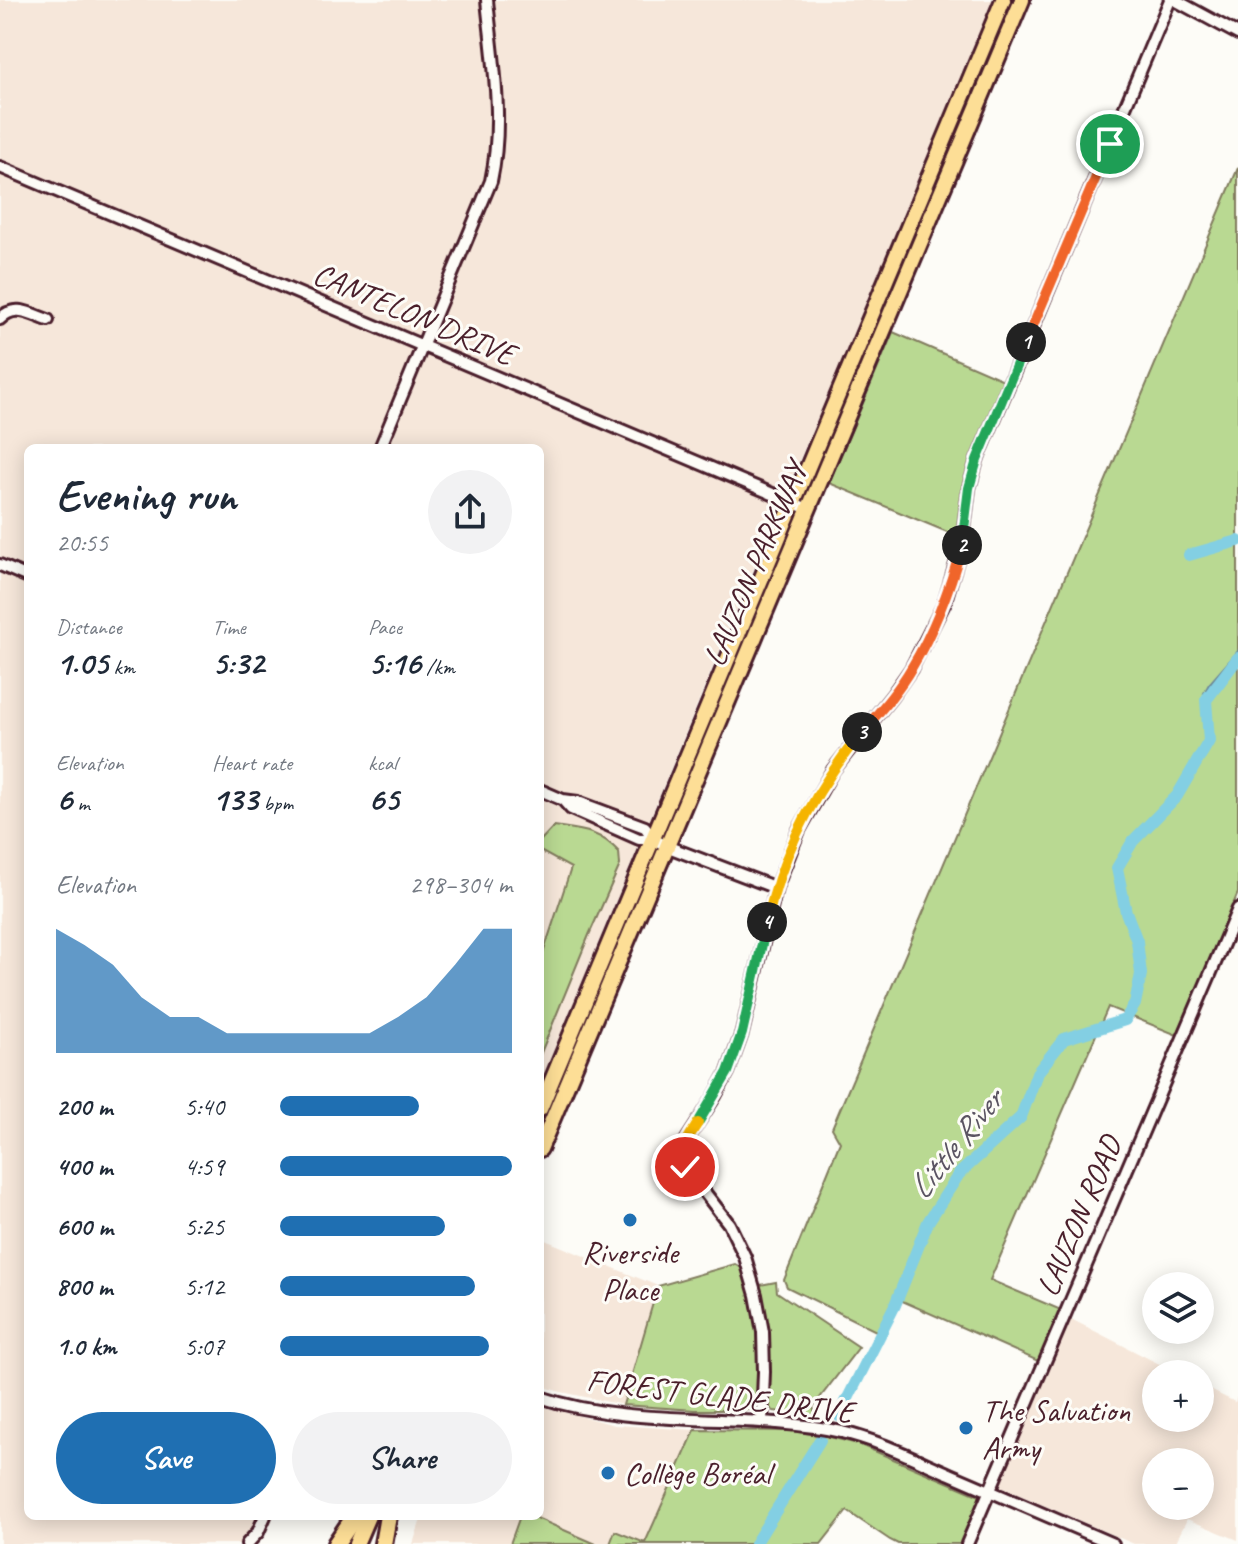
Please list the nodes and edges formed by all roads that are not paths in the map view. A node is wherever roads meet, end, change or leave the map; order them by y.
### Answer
1 (487, 0) edge
2 (1003, 0) edge
3 (1022, 0) edge
4 (1173, 0) edge
5 (1238, 34) edge
6 (0, 167) edge
7 (0, 319) edge
8 (48, 320) dead end
9 (423, 345) junction
10 (382, 444) edge
11 (792, 502) junction
12 (808, 509) junction
13 (0, 565) edge
14 (24, 575) edge
15 (544, 792) edge
16 (660, 842) junction
17 (776, 888) junction
18 (1238, 909) edge
19 (544, 1100) edge
20 (544, 1139) edge
21 (544, 1398) edge
22 (762, 1422) junction
23 (990, 1491) junction
24 (263, 1520) edge
25 (352, 1520) edge
26 (366, 1520) edge
27 (385, 1520) edge
28 (386, 1520) edge
29 (247, 1544) edge
30 (336, 1544) edge
31 (356, 1544) edge
32 (375, 1544) edge
33 (383, 1544) edge
34 (967, 1544) edge
35 (1113, 1544) edge

1 - 9 street
2 - 11 main road, LAUZON PARKWAY
3 - 12 main road, LAUZON PARKWAY
4 - 5 street
4 - 17 street
6 - 9 street, CANTELON DRIVE
7 - 8 street
9 - 10 street
9 - 11 street, CANTELON DRIVE
11 - 12 street, CANTELON DRIVE
11 - 16 main road, LAUZON PARKWAY
12 - 16 main road, LAUZON PARKWAY
13 - 14 street
15 - 16 street
16 - 17 street
16 - 19 main road, LAUZON PARKWAY
16 - 20 main road, LAUZON PARKWAY
17 - 22 street
18 - 23 street, LAUZON ROAD
21 - 22 street, FOREST GLADE DRIVE
22 - 23 street, FOREST GLADE DRIVE
23 - 34 street, LAUZON ROAD
23 - 35 street, FOREST GLADE DRIVE
24 - 29 street
25 - 30 highway
26 - 31 main road
27 - 32 main road
28 - 33 highway

